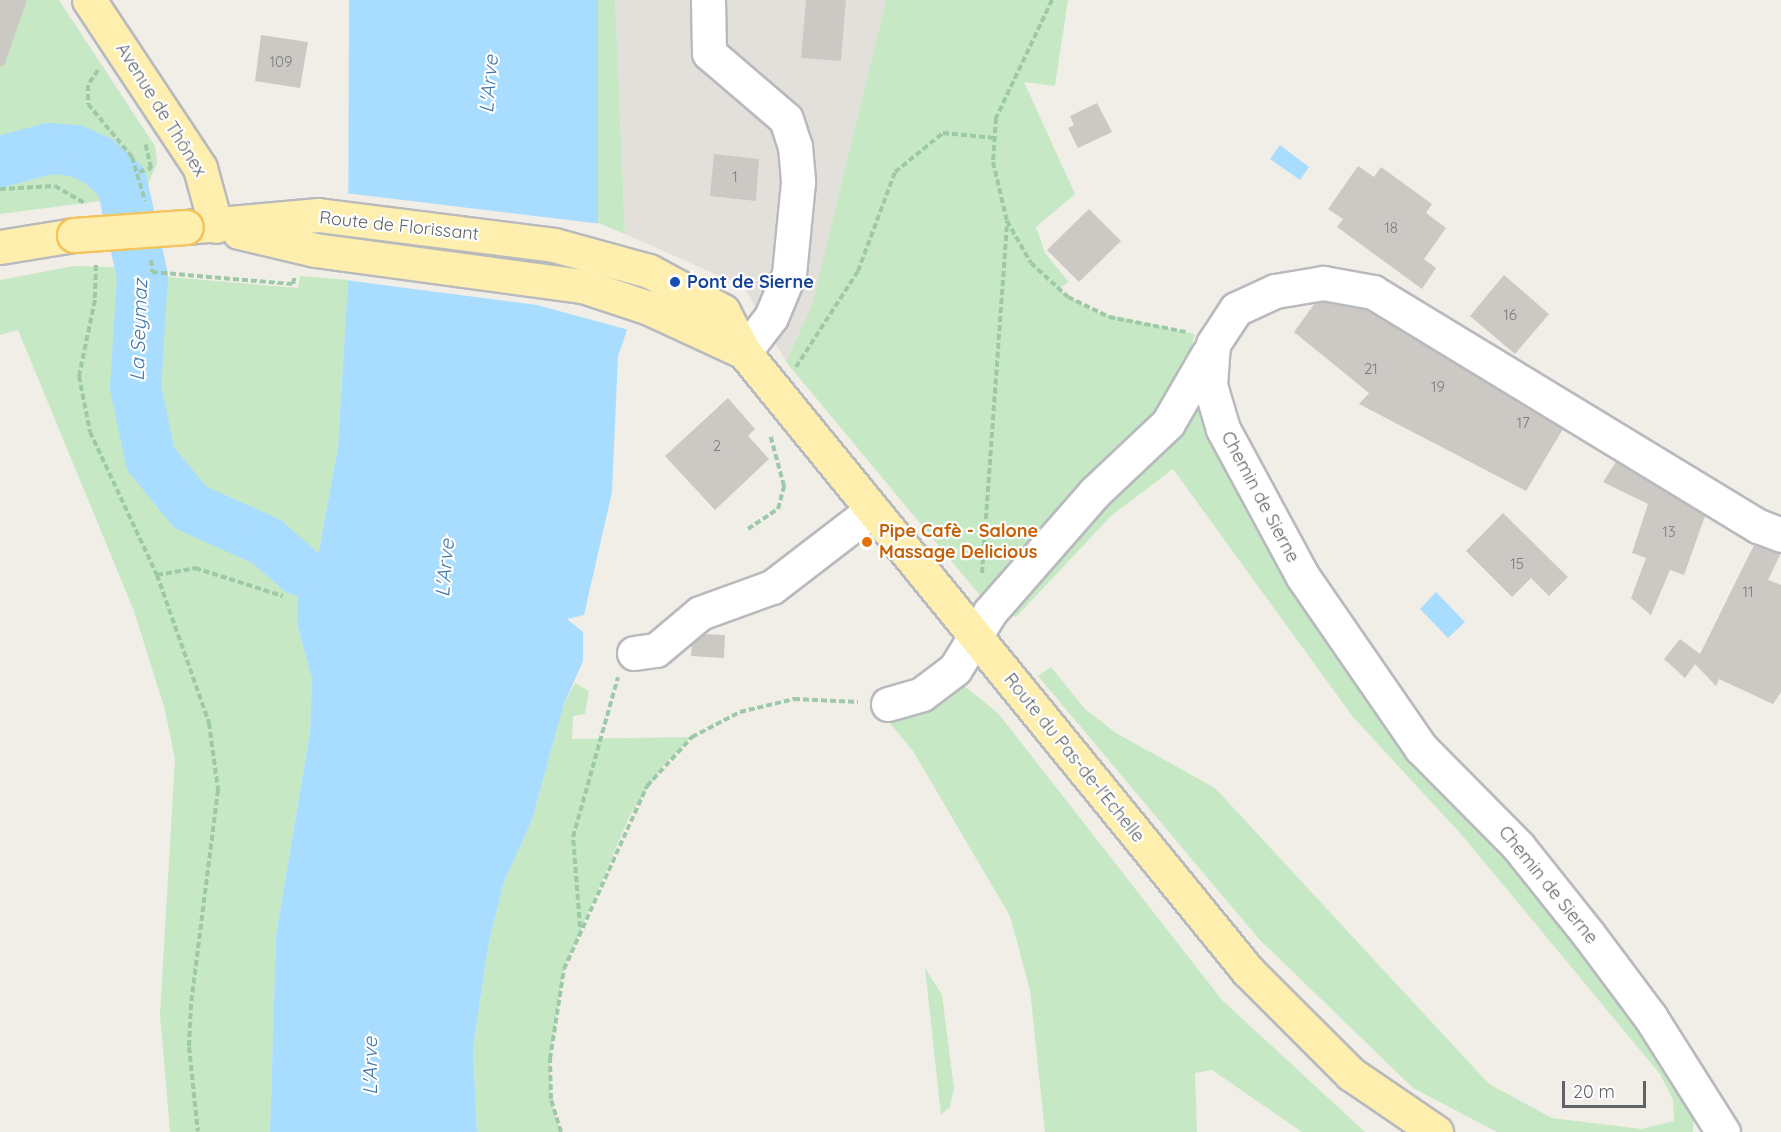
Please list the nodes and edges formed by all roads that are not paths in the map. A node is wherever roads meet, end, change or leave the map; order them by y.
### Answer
1 (89, 0) edge
2 (708, 0) edge
3 (201, 227) junction
4 (511, 238) joint
5 (0, 247) edge
6 (473, 267) joint
7 (1204, 339) junction
8 (737, 344) junction
9 (871, 511) junction
10 (1781, 535) edge
11 (975, 636) junction
12 (634, 653) road end
13 (874, 703) road end
14 (1436, 1132) edge
15 (1723, 1132) edge

1 - 3 main road, Avenue de Thônex
2 - 8 street
3 - 4 main road, Route de Florissant
3 - 5 main road, Route de Florissant, bridge
3 - 6 main road, Route de Florissant
4 - 8 main road, Route du Pas-de-l'Echelle
6 - 8 main road, Route du Pas-de-l'Echelle
7 - 10 street, Chemin de Sierne
7 - 11 street
7 - 15 street, Chemin de Sierne
8 - 9 main road, Route du Pas-de-l'Echelle
9 - 11 main road, Route du Pas-de-l'Echelle
9 - 12 street
11 - 13 street
11 - 14 main road, Route du Pas-de-l'Echelle

